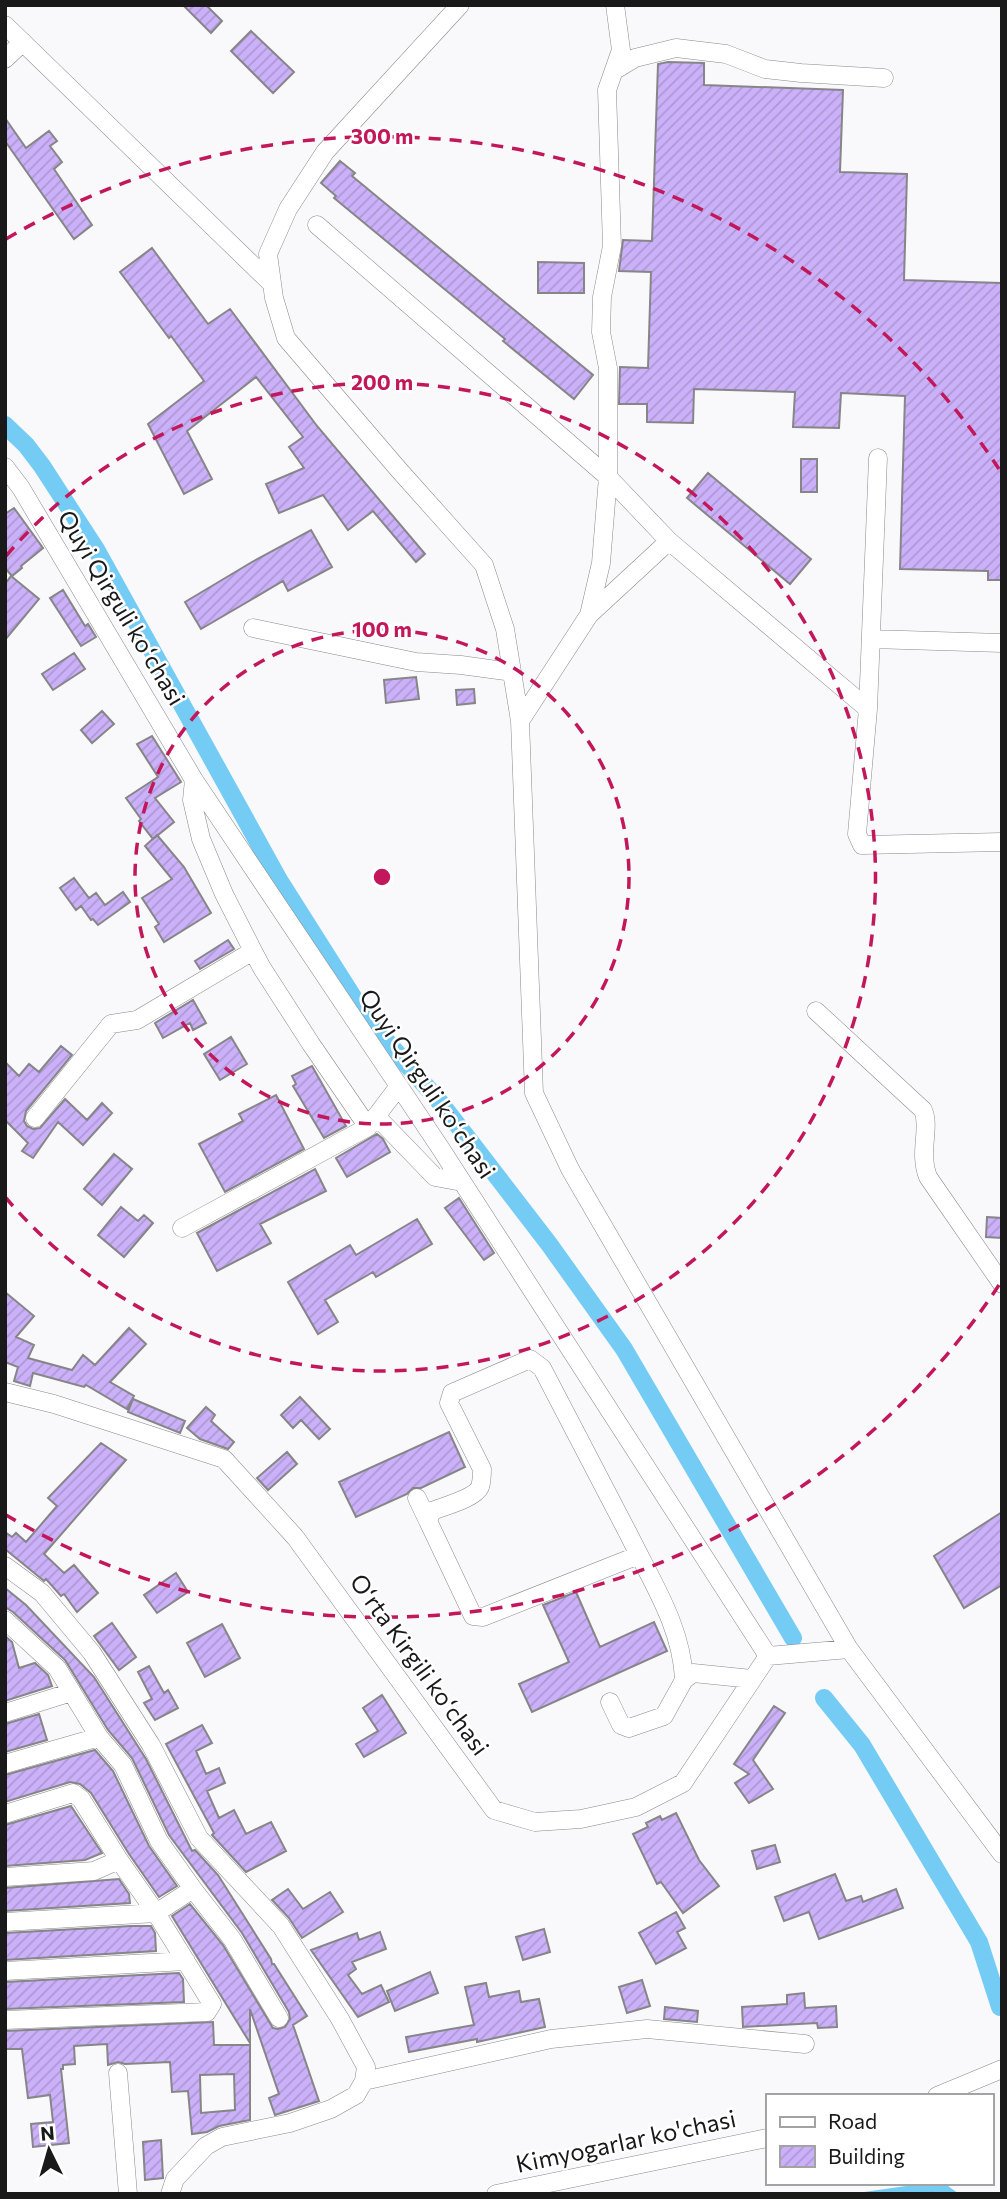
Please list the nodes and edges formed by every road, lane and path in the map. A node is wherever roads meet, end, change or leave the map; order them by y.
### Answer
1 (460, 5) edge
2 (615, 5) edge
3 (5, 25) edge
4 (23, 42) junction
5 (5, 59) edge
6 (615, 70) junction
7 (884, 78) dead end
8 (317, 225) dead end
9 (272, 284) junction
10 (878, 458) dead end
11 (5, 467) edge
12 (608, 477) junction
13 (13, 488) edge
14 (669, 541) junction
15 (589, 615) junction
16 (253, 628) dead end
17 (871, 639) junction
18 (1002, 643) edge
19 (512, 672) junction
20 (868, 709) junction
21 (520, 721) junction
22 (194, 780) junction
23 (1002, 842) edge
24 (253, 951) junction
25 (816, 1011) dead end
26 (399, 1086) junction
27 (35, 1118) dead end
28 (372, 1121) junction
29 (463, 1182) junction
30 (182, 1228) dead end
31 (1002, 1284) edge
32 (5, 1392) edge
33 (417, 1498) dead end
34 (428, 1521) junction
35 (639, 1556) junction
36 (5, 1566) edge
37 (5, 1620) edge
38 (849, 1648) junction
39 (768, 1656) junction
40 (752, 1679) junction
41 (684, 1680) junction
42 (72, 1692) junction
43 (610, 1702) dead end
44 (5, 1713) edge
45 (99, 1737) junction
46 (5, 1764) edge
47 (5, 1814) edge
48 (1002, 1854) edge
49 (119, 1860) junction
50 (5, 1877) edge
51 (193, 1889) junction
52 (156, 1913) junction
53 (5, 1922) edge
54 (186, 1961) junction
55 (5, 1971) edge
56 (279, 2018) dead end
57 (5, 2020) edge
58 (806, 2044) dead end
59 (1002, 2069) edge
60 (118, 2073) dead end
61 (364, 2081) junction
62 (942, 2094) edge
63 (766, 2137) edge
64 (128, 2194) edge
65 (170, 2194) edge
66 (496, 2194) edge

1 - 9 street
2 - 6 street
3 - 4 street
4 - 5 street
4 - 9 street
6 - 7 street
6 - 12 street
8 - 12 street
9 - 19 street
10 - 17 street
11 - 13 street, Quyi Qirguli koʻchasi
12 - 14 street
12 - 15 street
13 - 22 street, Quyi Qirguli koʻchasi
14 - 15 street
14 - 20 street
15 - 21 street
16 - 19 street
17 - 18 street
17 - 20 street
19 - 21 street
20 - 23 street
21 - 38 street
22 - 24 street
22 - 26 street, Quyi Qirguli koʻchasi
24 - 27 street
24 - 28 street
25 - 31 street
26 - 28 street
26 - 29 street, Quyi Qirguli koʻchasi
28 - 29 street
28 - 30 street
29 - 39 street, Quyi Qirguli koʻchasi
32 - 40 street, Oʻrta Kirgili koʻchasi
33 - 34 street
34 - 35 street
34 - 35 street
35 - 41 street
36 - 61 street
37 - 42 street
38 - 39 street
38 - 48 street
39 - 40 street, Oʻrta Kirgili koʻchasi
40 - 41 street
41 - 43 street
42 - 44 street
42 - 45 street
45 - 46 street
45 - 51 street
47 - 49 street
49 - 50 street
49 - 52 street
51 - 52 street
51 - 56 street
52 - 53 street
52 - 54 street
54 - 55 street
54 - 57 street
58 - 61 street
59 - 62 street
60 - 64 street
61 - 65 street
63 - 66 street, Kimyogarlar ko'chasi

